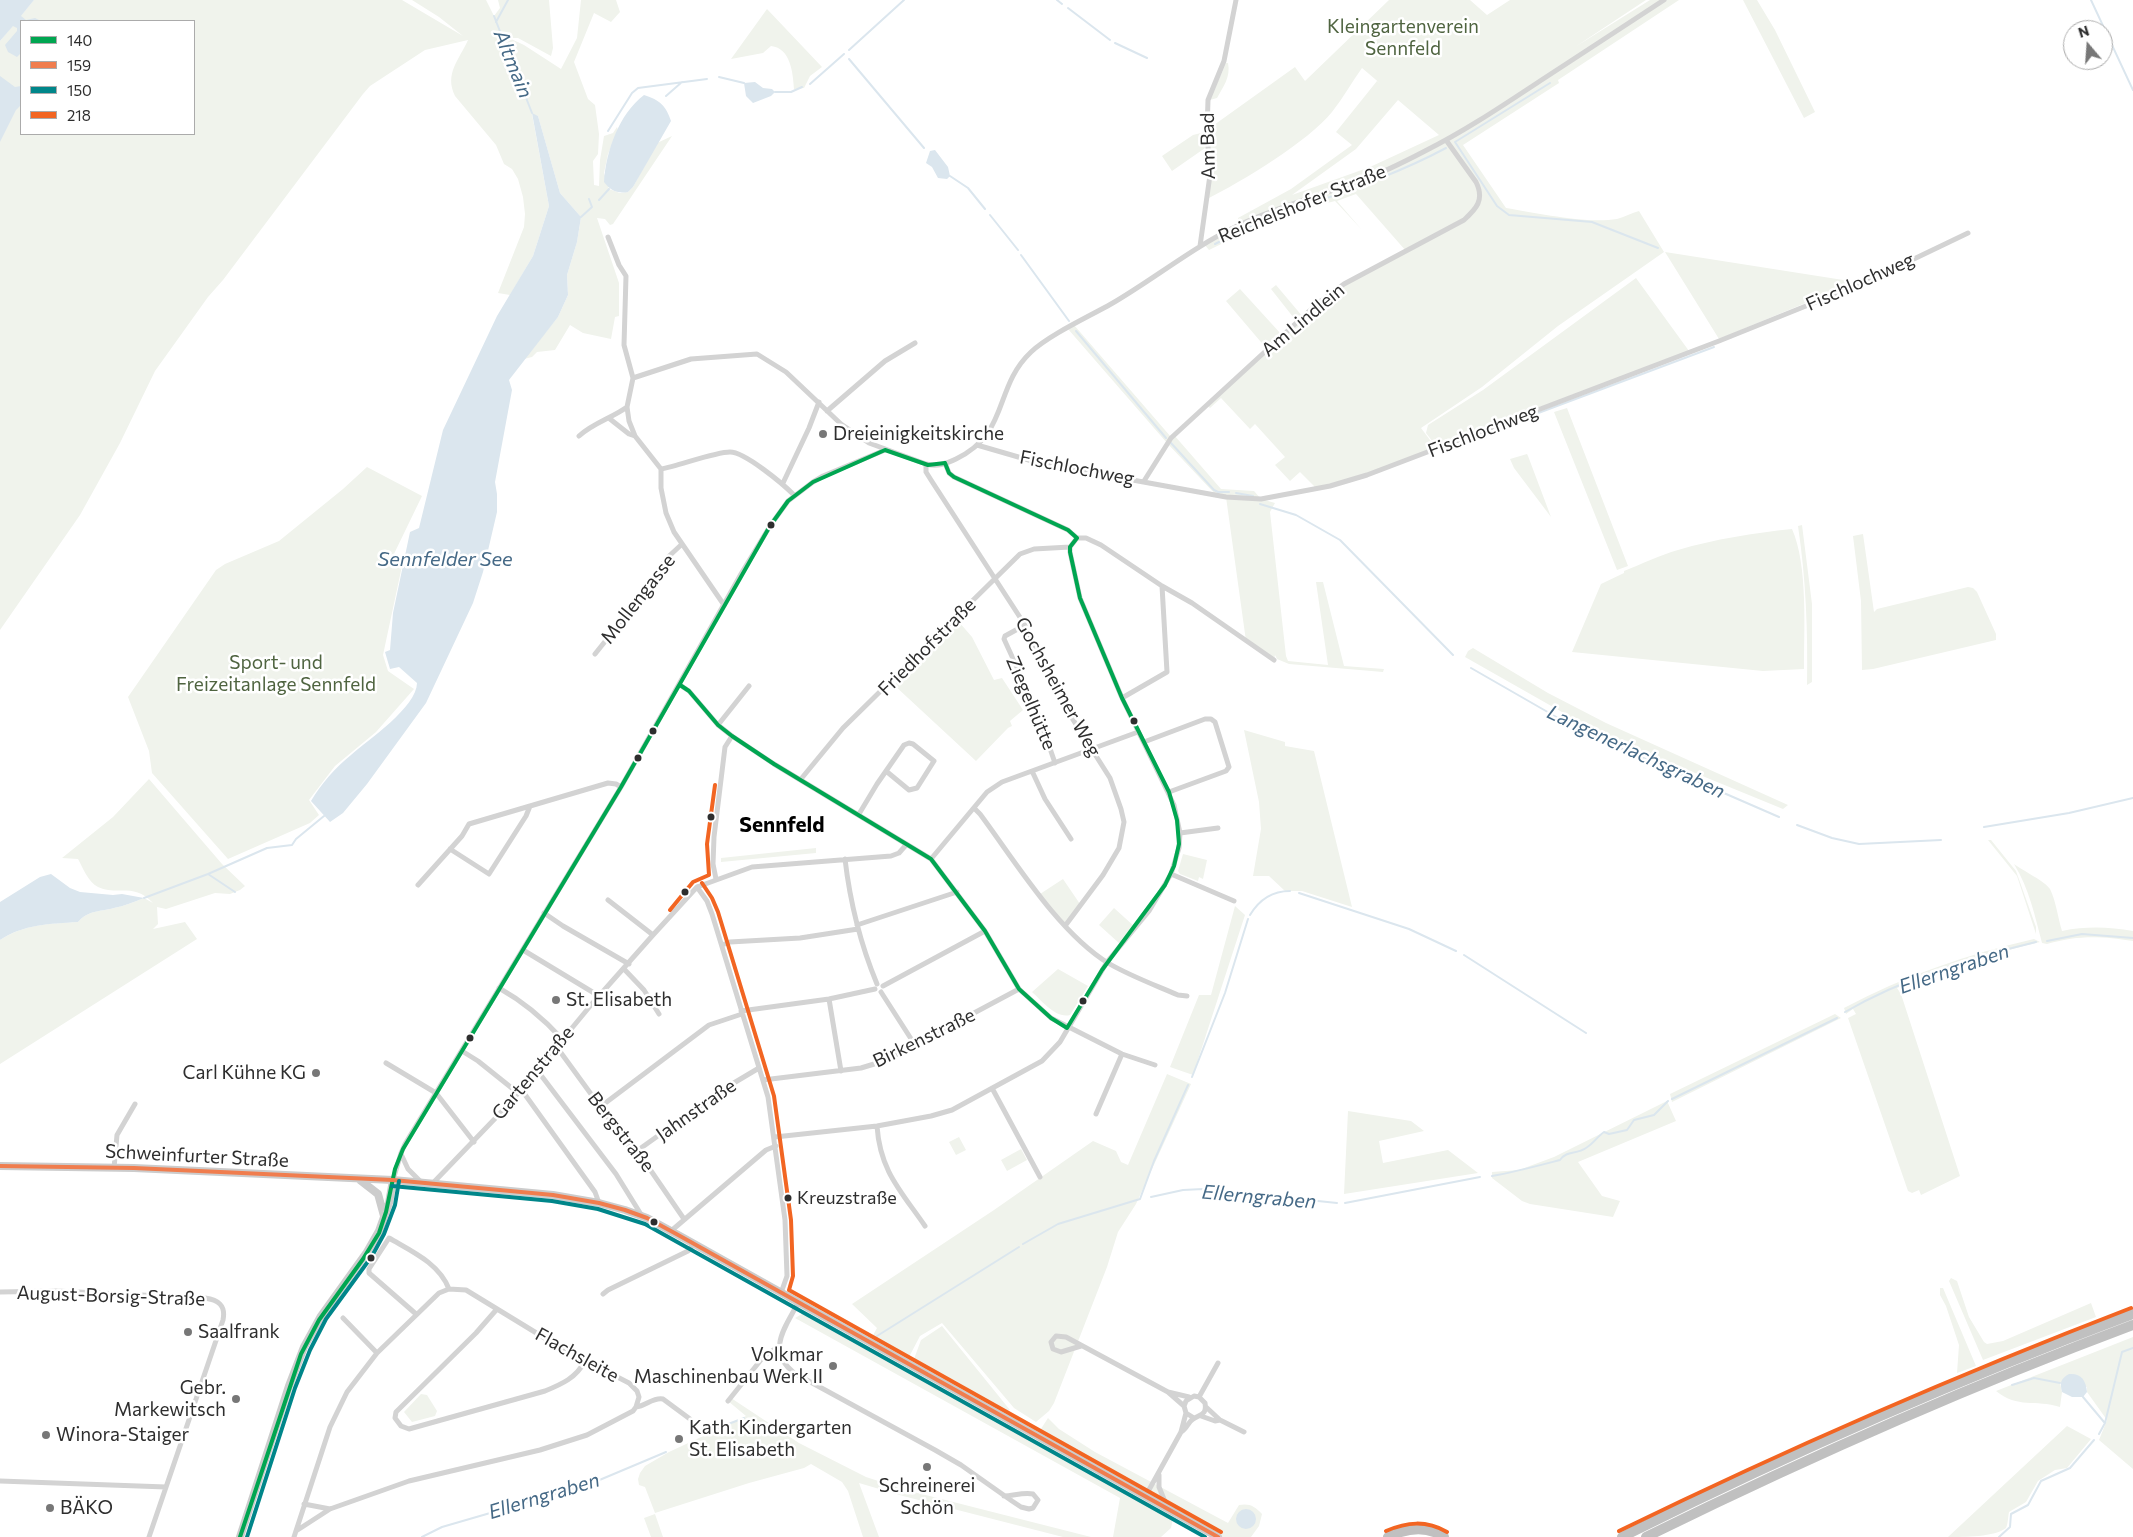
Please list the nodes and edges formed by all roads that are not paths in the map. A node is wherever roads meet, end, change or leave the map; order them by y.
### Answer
1 (1236, 0) edge
2 (1664, 0) edge
3 (1446, 140) junction
4 (1968, 234) dead end
5 (608, 237) dead end
6 (1200, 246) junction
7 (915, 343) dead end
8 (633, 378) junction
9 (819, 402) junction
10 (627, 406) junction
11 (827, 410) junction
12 (610, 419) junction
13 (579, 436) dead end
14 (635, 436) junction
15 (977, 445) junction
16 (884, 450) junction
17 (926, 464) junction
18 (945, 464) junction
19 (661, 469) junction
20 (1144, 481) junction
21 (783, 483) junction
22 (794, 495) junction
23 (1077, 538) junction
24 (681, 545) junction
25 (1070, 547) junction
26 (995, 578) junction
27 (1162, 586) junction
28 (724, 605) junction
29 (1025, 625) junction
30 (595, 654) dead end
31 (1274, 660) dead end
32 (680, 685) junction
33 (749, 686) dead end
34 (1122, 698) junction
35 (718, 724) junction
36 (1138, 732) junction
37 (732, 736) junction
38 (1144, 742) junction
39 (1091, 750) junction
40 (1055, 763) junction
41 (886, 771) junction
42 (1032, 772) junction
43 (800, 779) junction
44 (621, 787) junction
45 (1169, 792) junction
46 (530, 806) junction
47 (974, 808) junction
48 (859, 814) junction
49 (1218, 828) dead end
50 (1180, 833) junction
51 (1071, 839) dead end
52 (906, 845) junction
53 (450, 849) junction
54 (845, 859) junction
55 (931, 859) junction
56 (1171, 874) junction
57 (716, 879) junction
58 (418, 885) dead end
59 (697, 888) junction
60 (957, 892) junction
61 (608, 900) dead end
62 (1234, 901) dead end
63 (544, 913) junction
64 (1065, 926) junction
65 (857, 927) junction
66 (985, 931) junction
67 (653, 934) junction
68 (722, 945) junction
69 (523, 950) junction
70 (1107, 962) junction
71 (629, 964) junction
72 (624, 969) junction
73 (877, 984) junction
74 (883, 986) junction
75 (499, 988) junction
76 (874, 989) junction
77 (1019, 989) junction
78 (882, 992) junction
79 (599, 996) junction
80 (1187, 996) dead end
81 (829, 999) junction
82 (741, 1012) junction
83 (659, 1014) dead end
84 (1068, 1028) junction
85 (562, 1039) junction
86 (915, 1045) junction
87 (556, 1046) junction
88 (462, 1051) junction
89 (1122, 1054) junction
90 (386, 1063) dead end
91 (1155, 1066) dead end
92 (759, 1068) junction
93 (537, 1070) junction
94 (841, 1071) junction
95 (763, 1080) junction
96 (992, 1088) junction
97 (519, 1091) junction
98 (436, 1093) junction
99 (135, 1104) dead end
100 (600, 1107) junction
101 (1096, 1114) dead end
102 (877, 1126) junction
103 (775, 1137) junction
104 (474, 1142) junction
105 (776, 1146) junction
106 (401, 1153) junction
107 (634, 1153) junction
108 (0, 1166) edge
109 (114, 1168) junction
110 (1040, 1176) dead end
111 (358, 1179) junction
112 (393, 1180) junction
113 (421, 1182) junction
114 (433, 1183) junction
115 (599, 1202) junction
116 (642, 1216) junction
117 (384, 1218) junction
118 (684, 1219) junction
119 (925, 1226) dead end
120 (671, 1231) junction
121 (694, 1244) junction
122 (449, 1288) junction
123 (0, 1292) edge
124 (781, 1293) junction
125 (603, 1294) dead end
126 (798, 1302) junction
127 (498, 1309) junction
128 (416, 1314) junction
129 (2133, 1314) edge
130 (343, 1318) dead end
131 (2133, 1325) edge
132 (1081, 1346) junction
133 (778, 1347) junction
134 (377, 1353) junction
135 (585, 1362) junction
136 (1218, 1364) dead end
137 (2000, 1372) junction
138 (1973, 1383) junction
139 (1168, 1392) junction
140 (1190, 1397) junction
141 (1200, 1397) junction
142 (728, 1401) dead end
143 (1184, 1406) junction
144 (636, 1407) junction
145 (1206, 1407) junction
146 (1186, 1413) junction
147 (1201, 1416) junction
148 (1194, 1418) junction
149 (690, 1419) dead end
150 (1220, 1420) junction
151 (1181, 1432) junction
152 (1244, 1432) dead end
153 (1159, 1474) junction
154 (0, 1481) edge
155 (166, 1487) junction
156 (1004, 1496) junction
157 (1145, 1497) junction
158 (304, 1504) junction
159 (330, 1510) junction
160 (1168, 1510) junction
161 (1666, 1527) junction
162 (294, 1534) edge
163 (150, 1537) edge
164 (240, 1537) edge
165 (1218, 1537) edge
166 (1388, 1537) edge
167 (1444, 1537) edge
168 (1622, 1537) edge
169 (1646, 1537) edge
170 (1654, 1537) edge

1 - 6 street, Am Bad
2 - 3 street, Reichelshofer Straße
3 - 6 street, Reichelshofer Straße
3 - 20 street, Am Lindlein
4 - 20 street, Fischlochweg
5 - 8 street
6 - 15 street, Reichelshofer Straße
7 - 11 street
8 - 9 street, Reichelshofer Straße
8 - 10 street
9 - 11 street, Reichelshofer Straße
9 - 21 street
10 - 12 street
10 - 14 street
11 - 16 street, Reichelshofer Straße
12 - 13 street
12 - 14 street
14 - 19 street
15 - 18 street, Reichelshofer Straße
15 - 20 street, Fischlochweg
16 - 17 street, Reichelshofer Straße
16 - 22 street
17 - 18 street, Reichelshofer Straße
17 - 26 street, Gochsheimer Weg
18 - 23 street
19 - 21 street
19 - 24 street
21 - 22 street
22 - 28 street
23 - 25 street
23 - 27 street
24 - 28 street
24 - 30 street, Mollengasse
25 - 26 street, Friedhofstraße
25 - 34 street
26 - 29 street, Gochsheimer Weg
26 - 43 street, Friedhofstraße
27 - 31 street
27 - 34 street
28 - 32 street
29 - 39 street, Gochsheimer Weg
29 - 40 street, Ziegelhütte
32 - 35 street
32 - 44 street
33 - 35 street
34 - 36 street
35 - 37 street
36 - 38 street
36 - 39 street, Ziegelhütte
37 - 43 street
37 - 57 street
38 - 45 street
38 - 45 street
39 - 40 street, Ziegelhütte
39 - 64 street, Gochsheimer Weg
40 - 42 street, Ziegelhütte
41 - 41 street
41 - 48 street
42 - 47 street, Ziegelhütte
42 - 51 street, Ziegelhütte
43 - 48 street
44 - 46 street
44 - 63 street
45 - 50 street
46 - 53 street
46 - 53 street
47 - 55 street, Ziegelhütte
47 - 64 street
48 - 52 street
49 - 50 street
50 - 56 street
52 - 54 street, Gartenstraße
52 - 55 street
53 - 58 street
54 - 57 street, Gartenstraße
54 - 65 street
55 - 60 street
56 - 62 street
56 - 70 street
57 - 59 street, Gartenstraße
59 - 67 street, Gartenstraße
59 - 68 street
60 - 65 street
60 - 66 street
61 - 67 street
63 - 69 street
63 - 71 street
64 - 70 street
65 - 68 street
65 - 73 street
66 - 74 street
66 - 77 street
67 - 71 street, Gartenstraße
68 - 82 street
69 - 75 street
69 - 79 street
70 - 80 street
70 - 84 street
71 - 72 street, Gartenstraße
72 - 79 street, Gartenstraße
72 - 83 street
73 - 74 street
73 - 76 street
74 - 78 street
75 - 85 street
75 - 88 street
76 - 78 street
76 - 81 street
77 - 84 street
77 - 86 street, Birkenstraße
78 - 86 street
79 - 85 street, Gartenstraße
81 - 82 street
81 - 94 street
82 - 92 street
82 - 100 street
84 - 89 street
84 - 96 street
85 - 87 street, Gartenstraße
86 - 94 street, Birkenstraße
87 - 93 street, Gartenstraße
87 - 100 street, Bergstraße
88 - 97 street
88 - 98 street
89 - 91 street
89 - 101 street
90 - 98 street
92 - 95 street
92 - 107 street, Jahnstraße
93 - 97 street, Gartenstraße
93 - 116 street
94 - 95 street, Birkenstraße
95 - 103 street
96 - 102 street
96 - 110 street
97 - 104 street, Gartenstraße
97 - 115 street
98 - 104 street
98 - 106 street
99 - 109 street
100 - 107 street, Bergstraße
102 - 103 street
102 - 119 street
103 - 105 street
104 - 114 street, Gartenstraße
105 - 118 street
105 - 124 street
106 - 112 street
106 - 113 street
107 - 118 street, Bergstraße
108 - 109 main road, Schweinfurter Straße
109 - 111 main road, Schweinfurter Straße
111 - 112 main road, Schweinfurter Straße
111 - 117 main road
112 - 113 main road, Schweinfurter Straße
112 - 117 main road
113 - 114 main road, Schweinfurter Straße
114 - 115 main road, Schweinfurter Straße
115 - 116 main road, Schweinfurter Straße
116 - 120 main road, Schweinfurter Straße
117 - 164 main road
118 - 120 street
120 - 121 main road, Schweinfurter Straße
121 - 124 main road, Schweinfurter Straße
121 - 125 street
122 - 127 street, Flachsleite
122 - 128 street
122 - 128 street
123 - 155 street, August-Borsig-Straße
124 - 126 main road, Schweinfurter Straße
126 - 133 street
126 - 157 main road, Schweinfurter Straße
127 - 135 street, Flachsleite
127 - 135 street
128 - 134 street
129 - 137 highway
130 - 134 street
131 - 137 highway
132 - 132 street
132 - 139 street
133 - 142 street
133 - 156 street
134 - 158 street
135 - 144 street, Flachsleite
136 - 141 street
137 - 138 highway
138 - 161 highway
138 - 168 highway
139 - 140 street
139 - 143 street
140 - 141 street
140 - 143 street
141 - 145 street
143 - 146 street
144 - 149 street
144 - 159 street
145 - 147 street
145 - 150 street
146 - 148 street
146 - 151 street
147 - 148 street
147 - 150 street
148 - 151 street
150 - 152 street
151 - 153 street
153 - 157 street
153 - 160 street
154 - 155 street
155 - 163 street
156 - 156 street
157 - 160 main road, Schweinfurter Straße
158 - 159 street
158 - 162 street
159 - 162 street
160 - 165 main road, Schweinfurter Straße
161 - 169 highway
161 - 170 highway
166 - 167 highway

